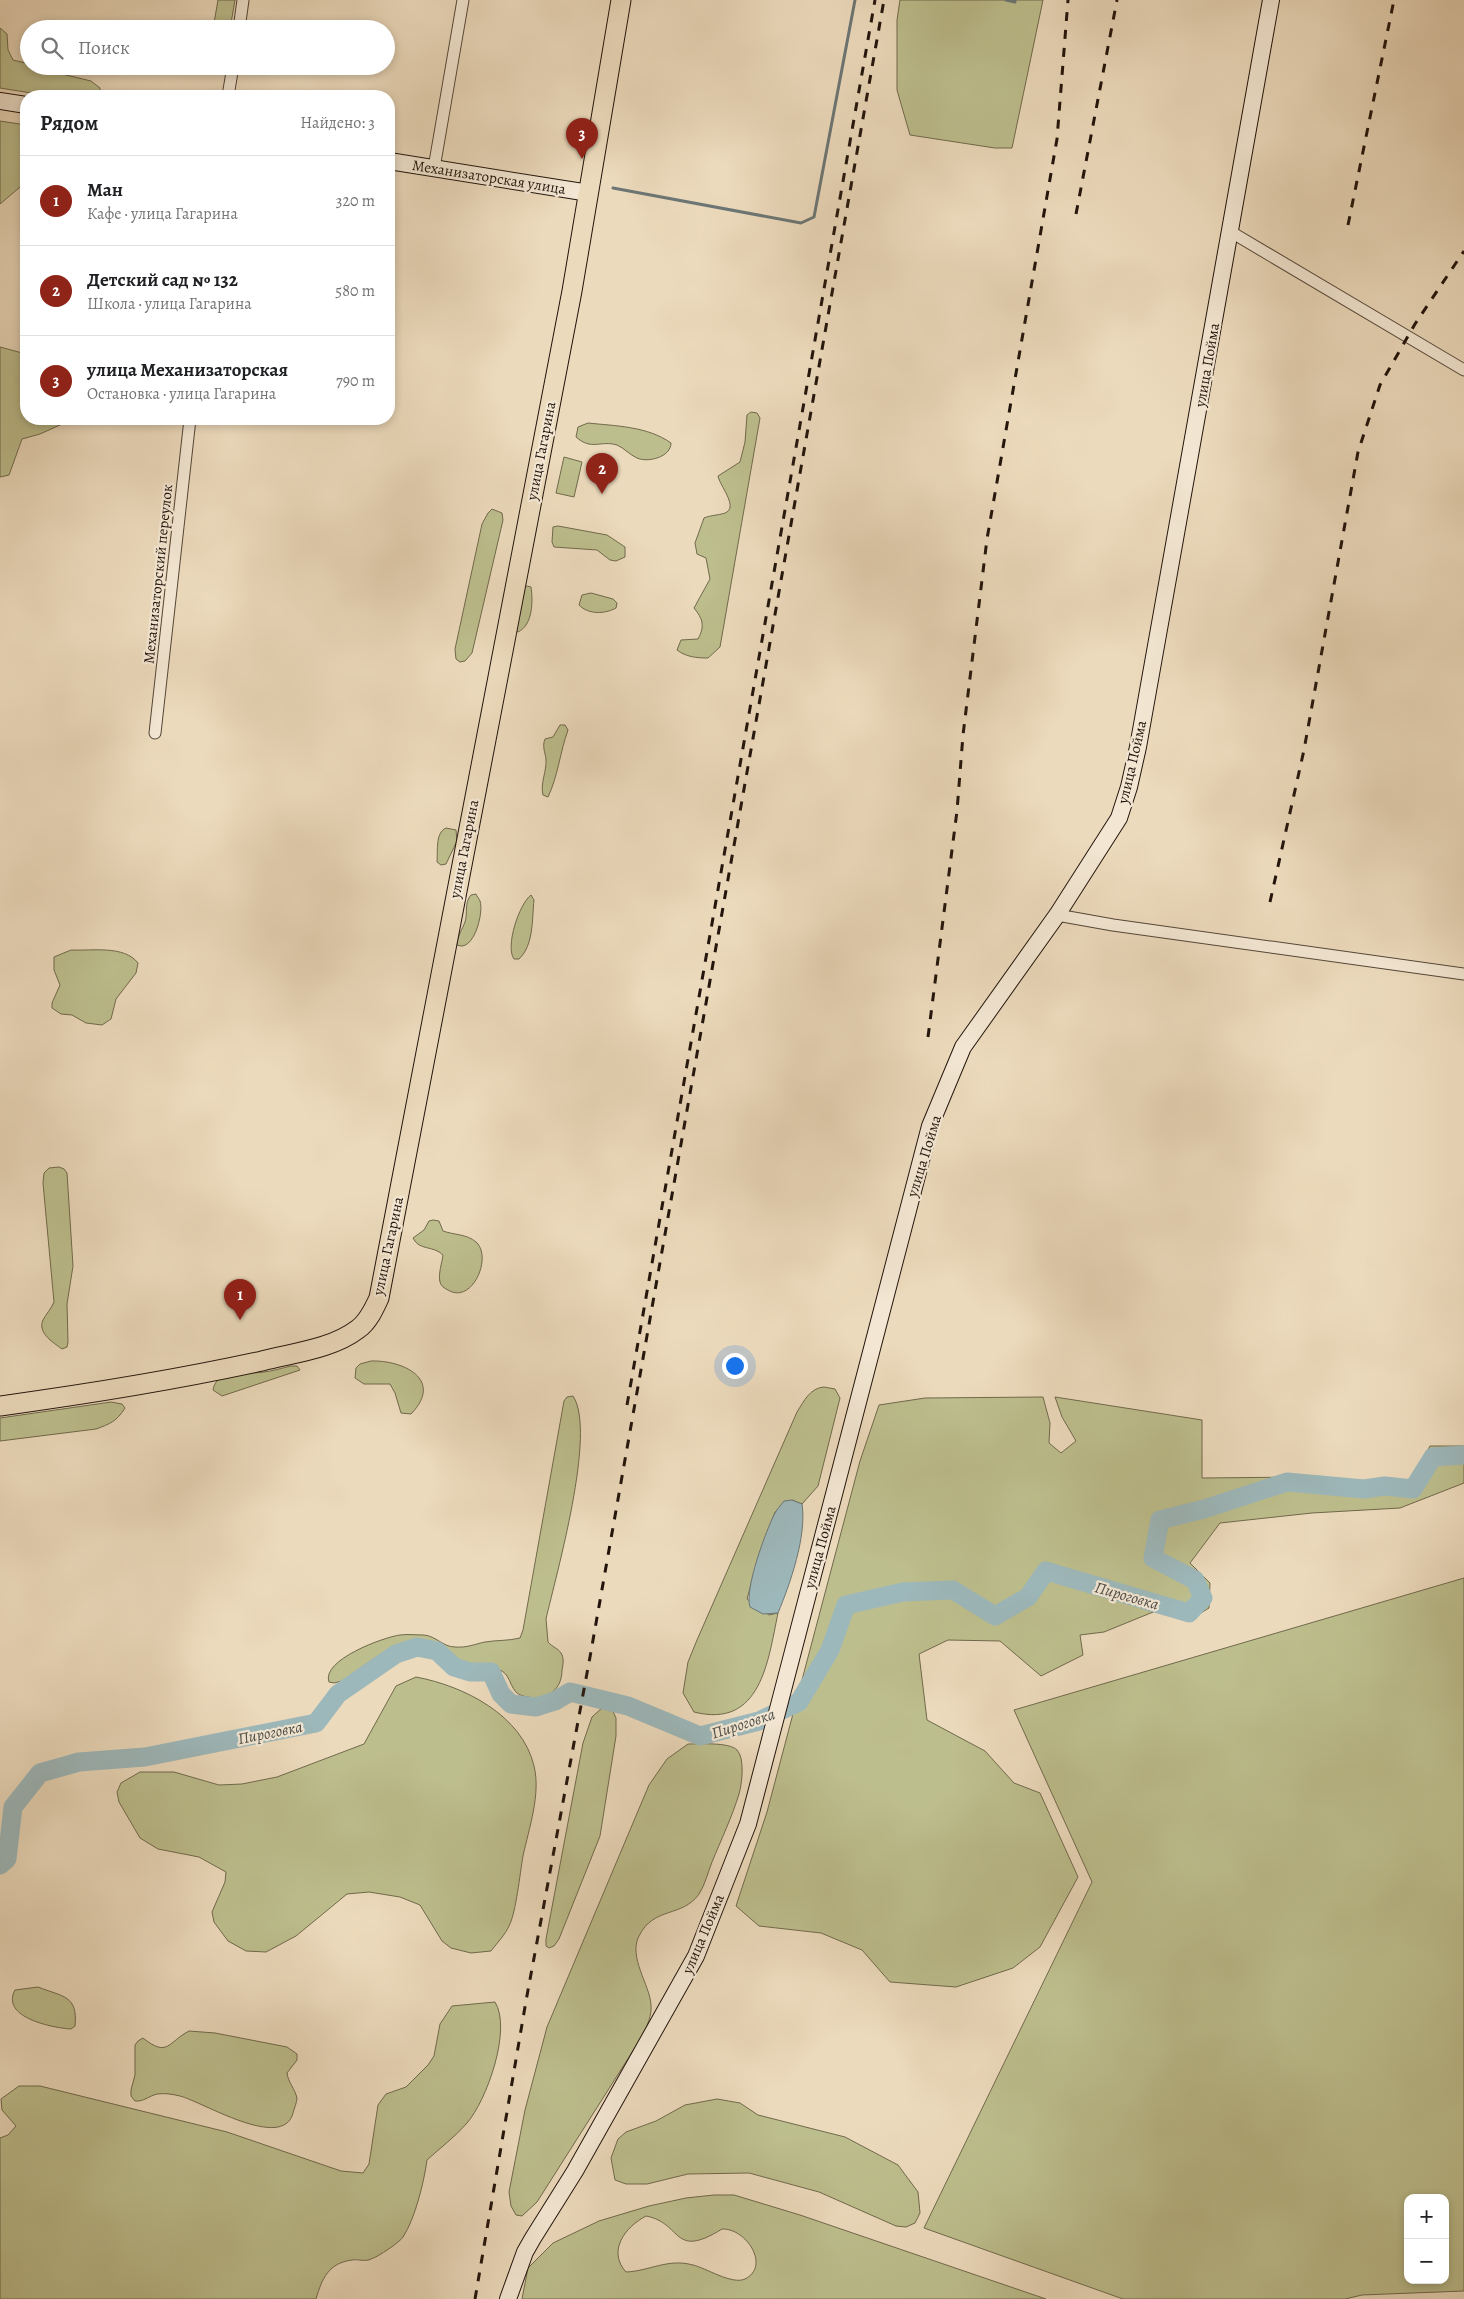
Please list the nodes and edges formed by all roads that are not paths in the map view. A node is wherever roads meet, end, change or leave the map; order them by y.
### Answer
1 (243, 0) edge
2 (462, 0) edge
3 (621, 0) edge
4 (1272, 0) edge
5 (240, 20) edge
6 (232, 75) edge
7 (229, 90) edge
8 (0, 101) edge
9 (20, 104) edge
10 (395, 163) edge
11 (434, 168) junction
12 (590, 193) junction
13 (1231, 232) junction
14 (1464, 370) edge
15 (189, 425) edge
16 (155, 733) dead end
17 (1057, 915) junction
18 (1464, 974) edge
19 (0, 1406) edge
20 (508, 2299) edge

1 - 5 street
2 - 11 street
3 - 12 main road, улица Гагарина
4 - 13 main road, улица Пойма
6 - 7 street
8 - 9 main road
10 - 11 main road, Механизаторская улица
11 - 12 main road, Механизаторская улица
12 - 19 main road, улица Гагарина
13 - 14 street
13 - 17 main road, улица Пойма
15 - 16 street, Механизаторский переулок
17 - 18 street
17 - 20 main road, улица Пойма

